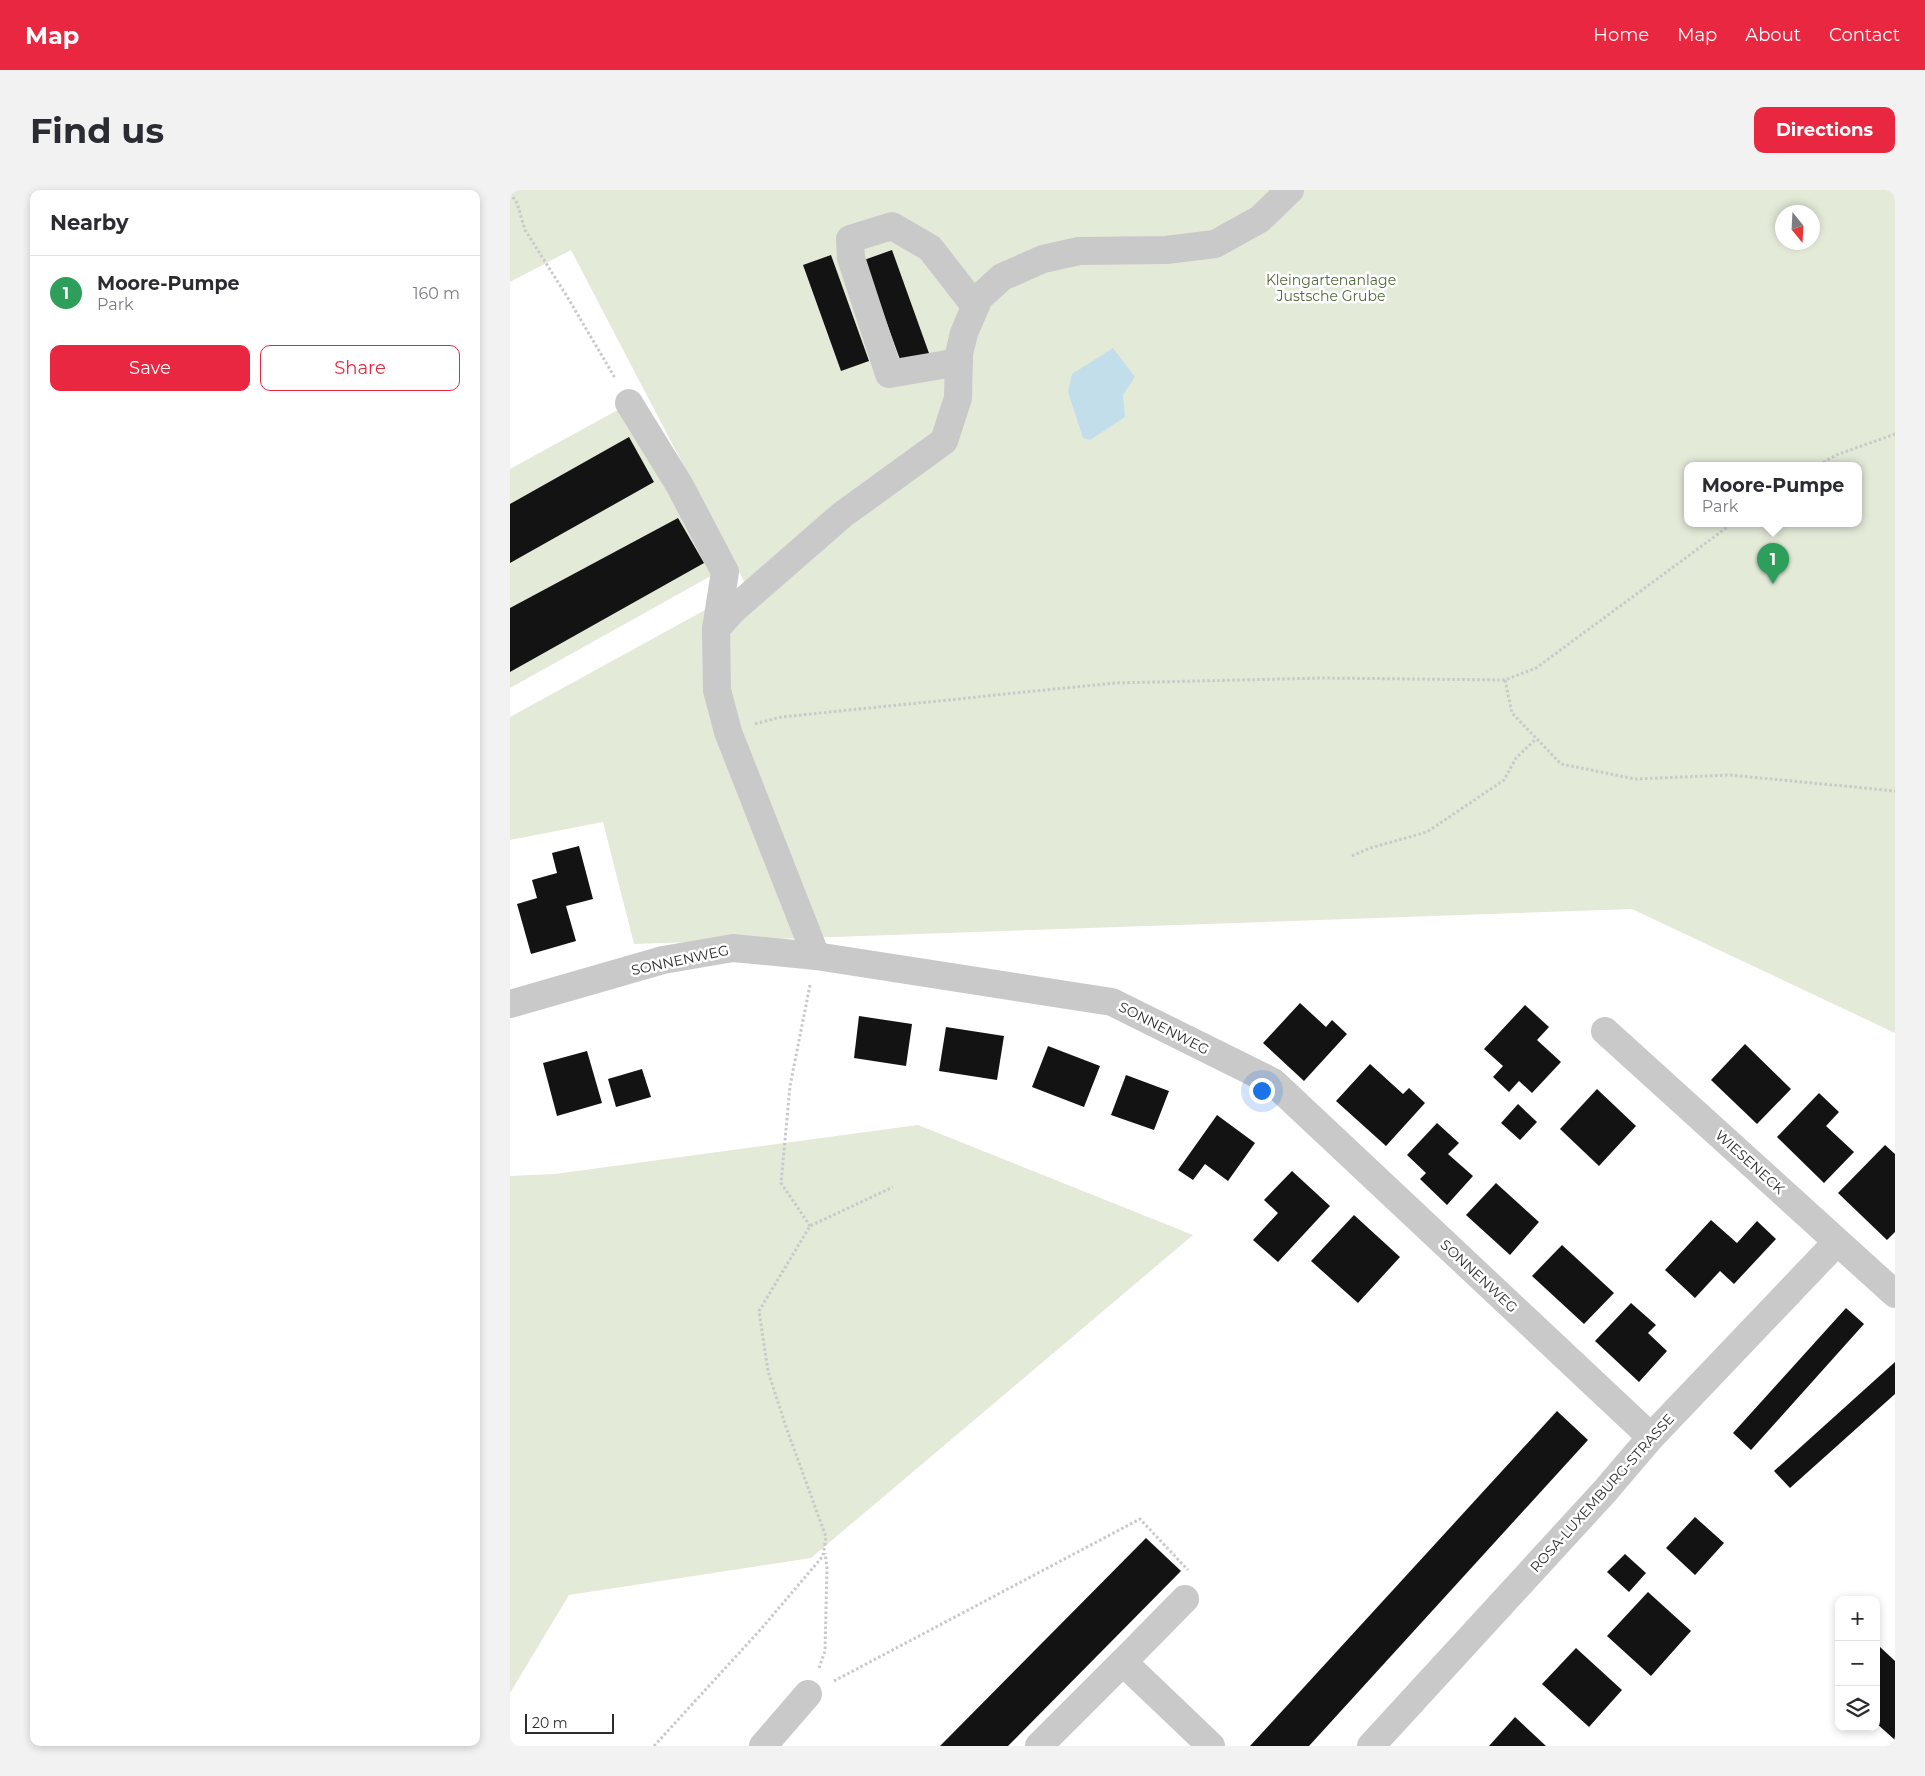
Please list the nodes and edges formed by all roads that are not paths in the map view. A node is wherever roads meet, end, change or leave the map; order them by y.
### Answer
1 (1290, 190) edge
2 (975, 306) junction
3 (959, 362) junction
4 (629, 402) road end
5 (716, 629) junction
6 (816, 956) junction
7 (510, 1004) edge
8 (1605, 1030) dead end
9 (1837, 1242) junction
10 (1895, 1294) edge
11 (1651, 1437) junction
12 (1185, 1599) road end
13 (1123, 1662) junction
14 (808, 1694) road end
15 (762, 1746) edge
16 (1039, 1746) edge
17 (1211, 1746) edge
18 (1371, 1746) edge

1 - 2 street
2 - 3 street
2 - 3 street
3 - 5 street
4 - 5 street
5 - 6 street
6 - 7 street, SONNENWEG
6 - 11 street, SONNENWEG
8 - 9 street, WIESENECK
9 - 10 street, WIESENECK
9 - 11 street, ROSA-LUXEMBURG-STRASSE
11 - 18 street, ROSA-LUXEMBURG-STRASSE
12 - 13 street
13 - 16 street
13 - 17 street
14 - 15 street

